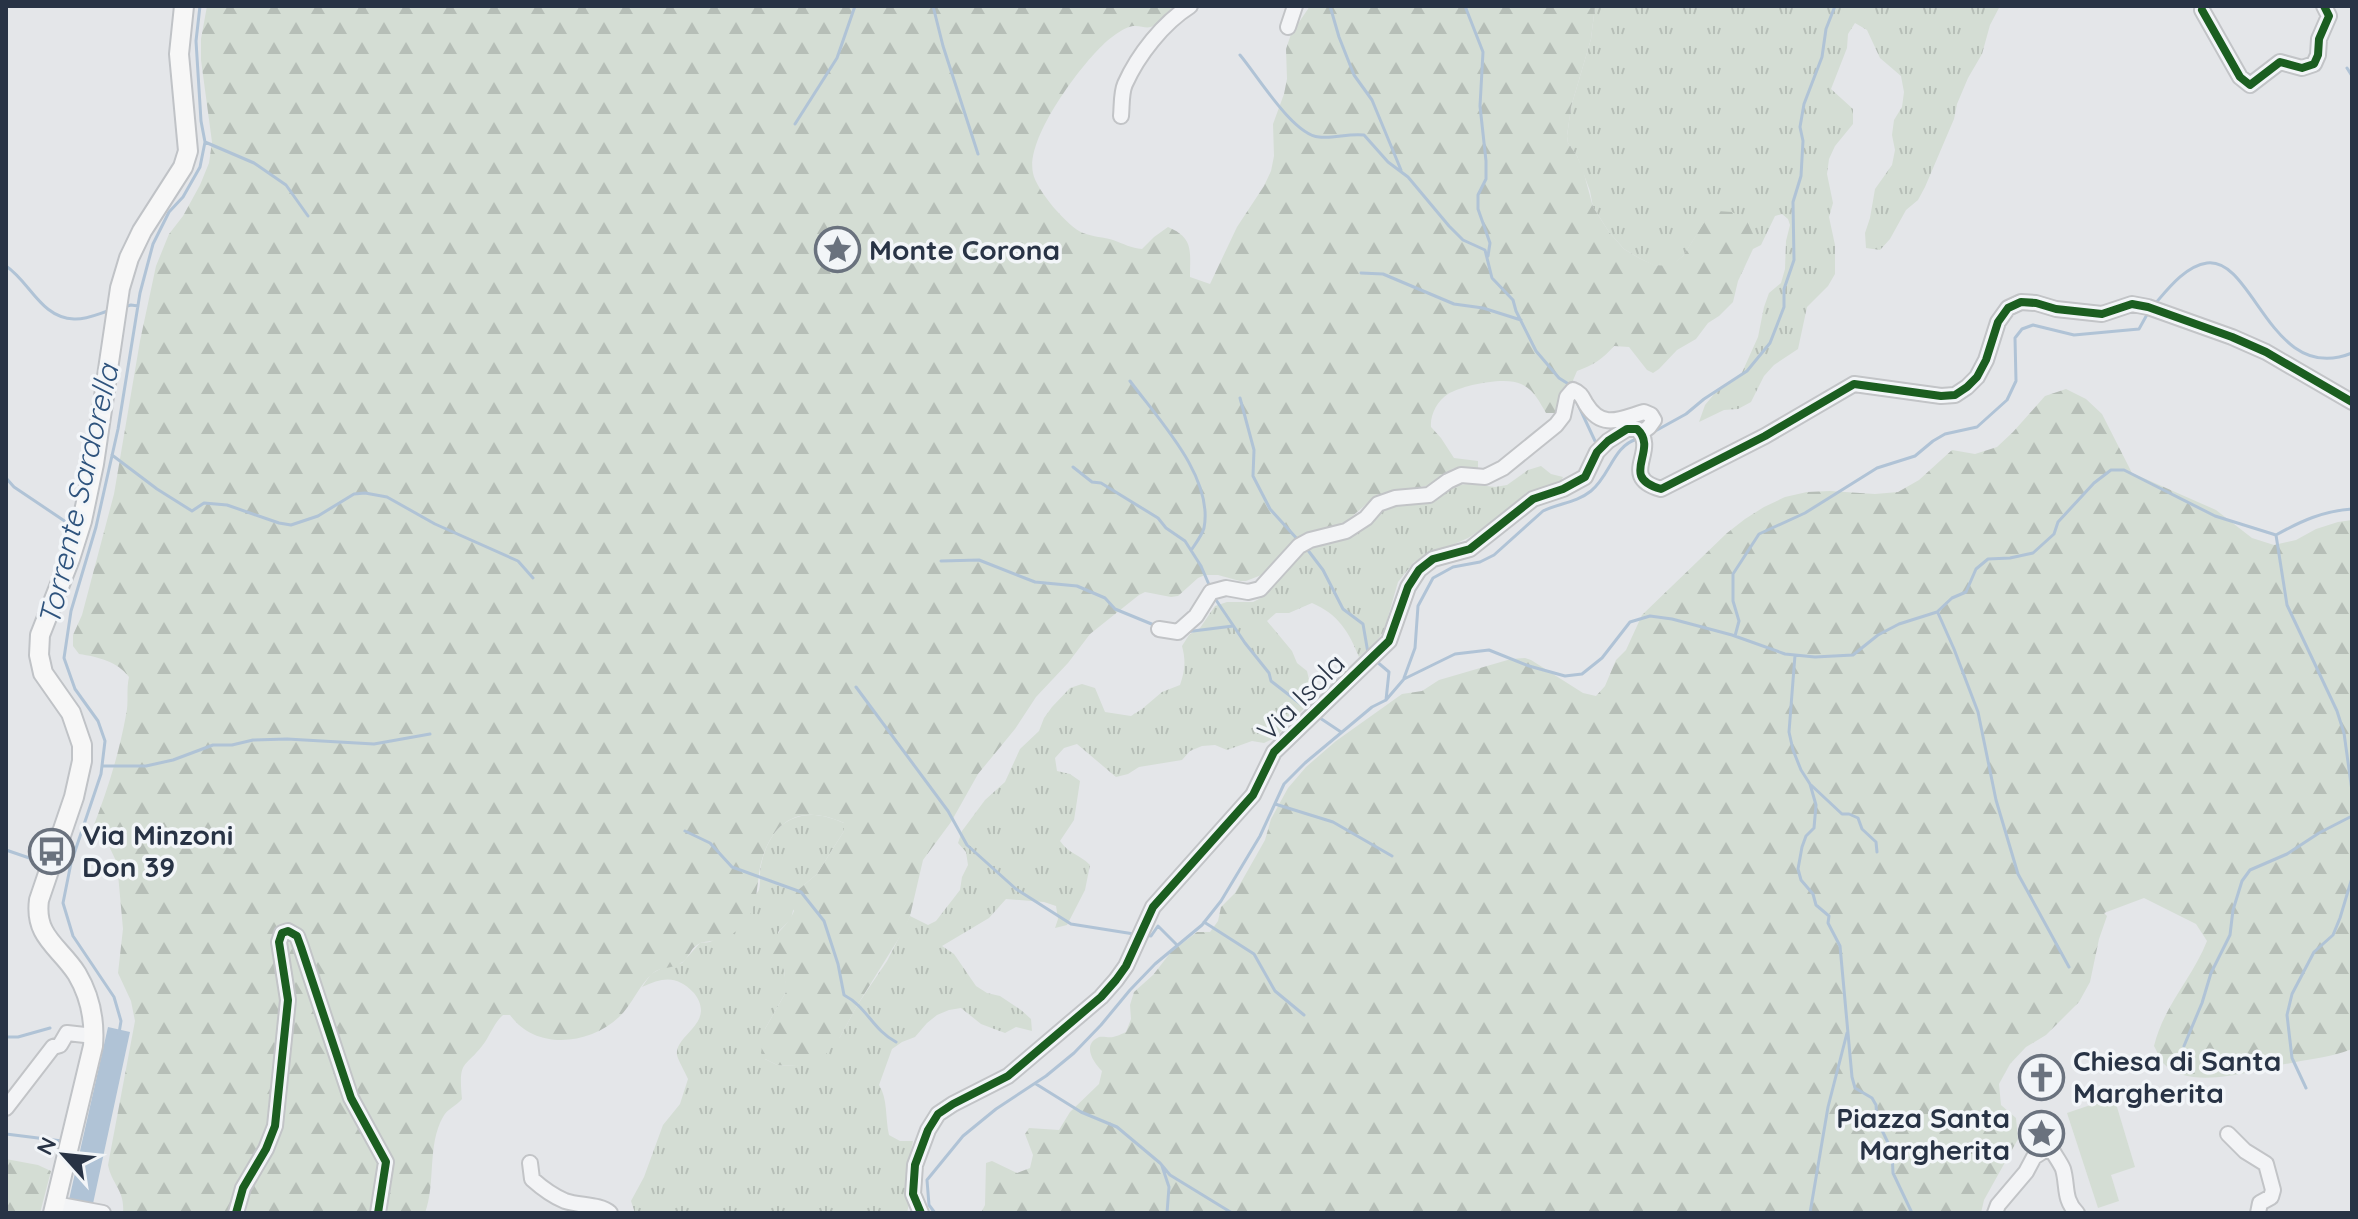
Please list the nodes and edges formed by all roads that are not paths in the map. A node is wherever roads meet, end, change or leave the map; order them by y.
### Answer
1 (184, 6) edge
2 (1190, 6) edge
3 (1295, 6) edge
4 (2324, 6) edge
5 (2202, 10) dead end
6 (1288, 27) dead end
7 (1121, 116) dead end
8 (2352, 402) edge
9 (1641, 433) junction
10 (1159, 629) dead end
11 (94, 1036) junction
12 (6, 1108) edge
13 (2228, 1134) dead end
14 (530, 1163) dead end
15 (56, 1207) edge
16 (102, 1212) edge
17 (2075, 1212) edge
18 (236, 1213) edge
19 (378, 1213) edge
20 (610, 1213) edge
21 (921, 1213) edge
22 (1995, 1213) edge
23 (2258, 1213) edge

1 - 11 main road
2 - 7 street
3 - 6 street
4 - 5 street
8 - 9 street
9 - 10 street
9 - 21 street, Via Isola
11 - 12 street
11 - 15 main road
13 - 23 street
14 - 20 street
15 - 16 street
17 - 22 street
18 - 19 street

